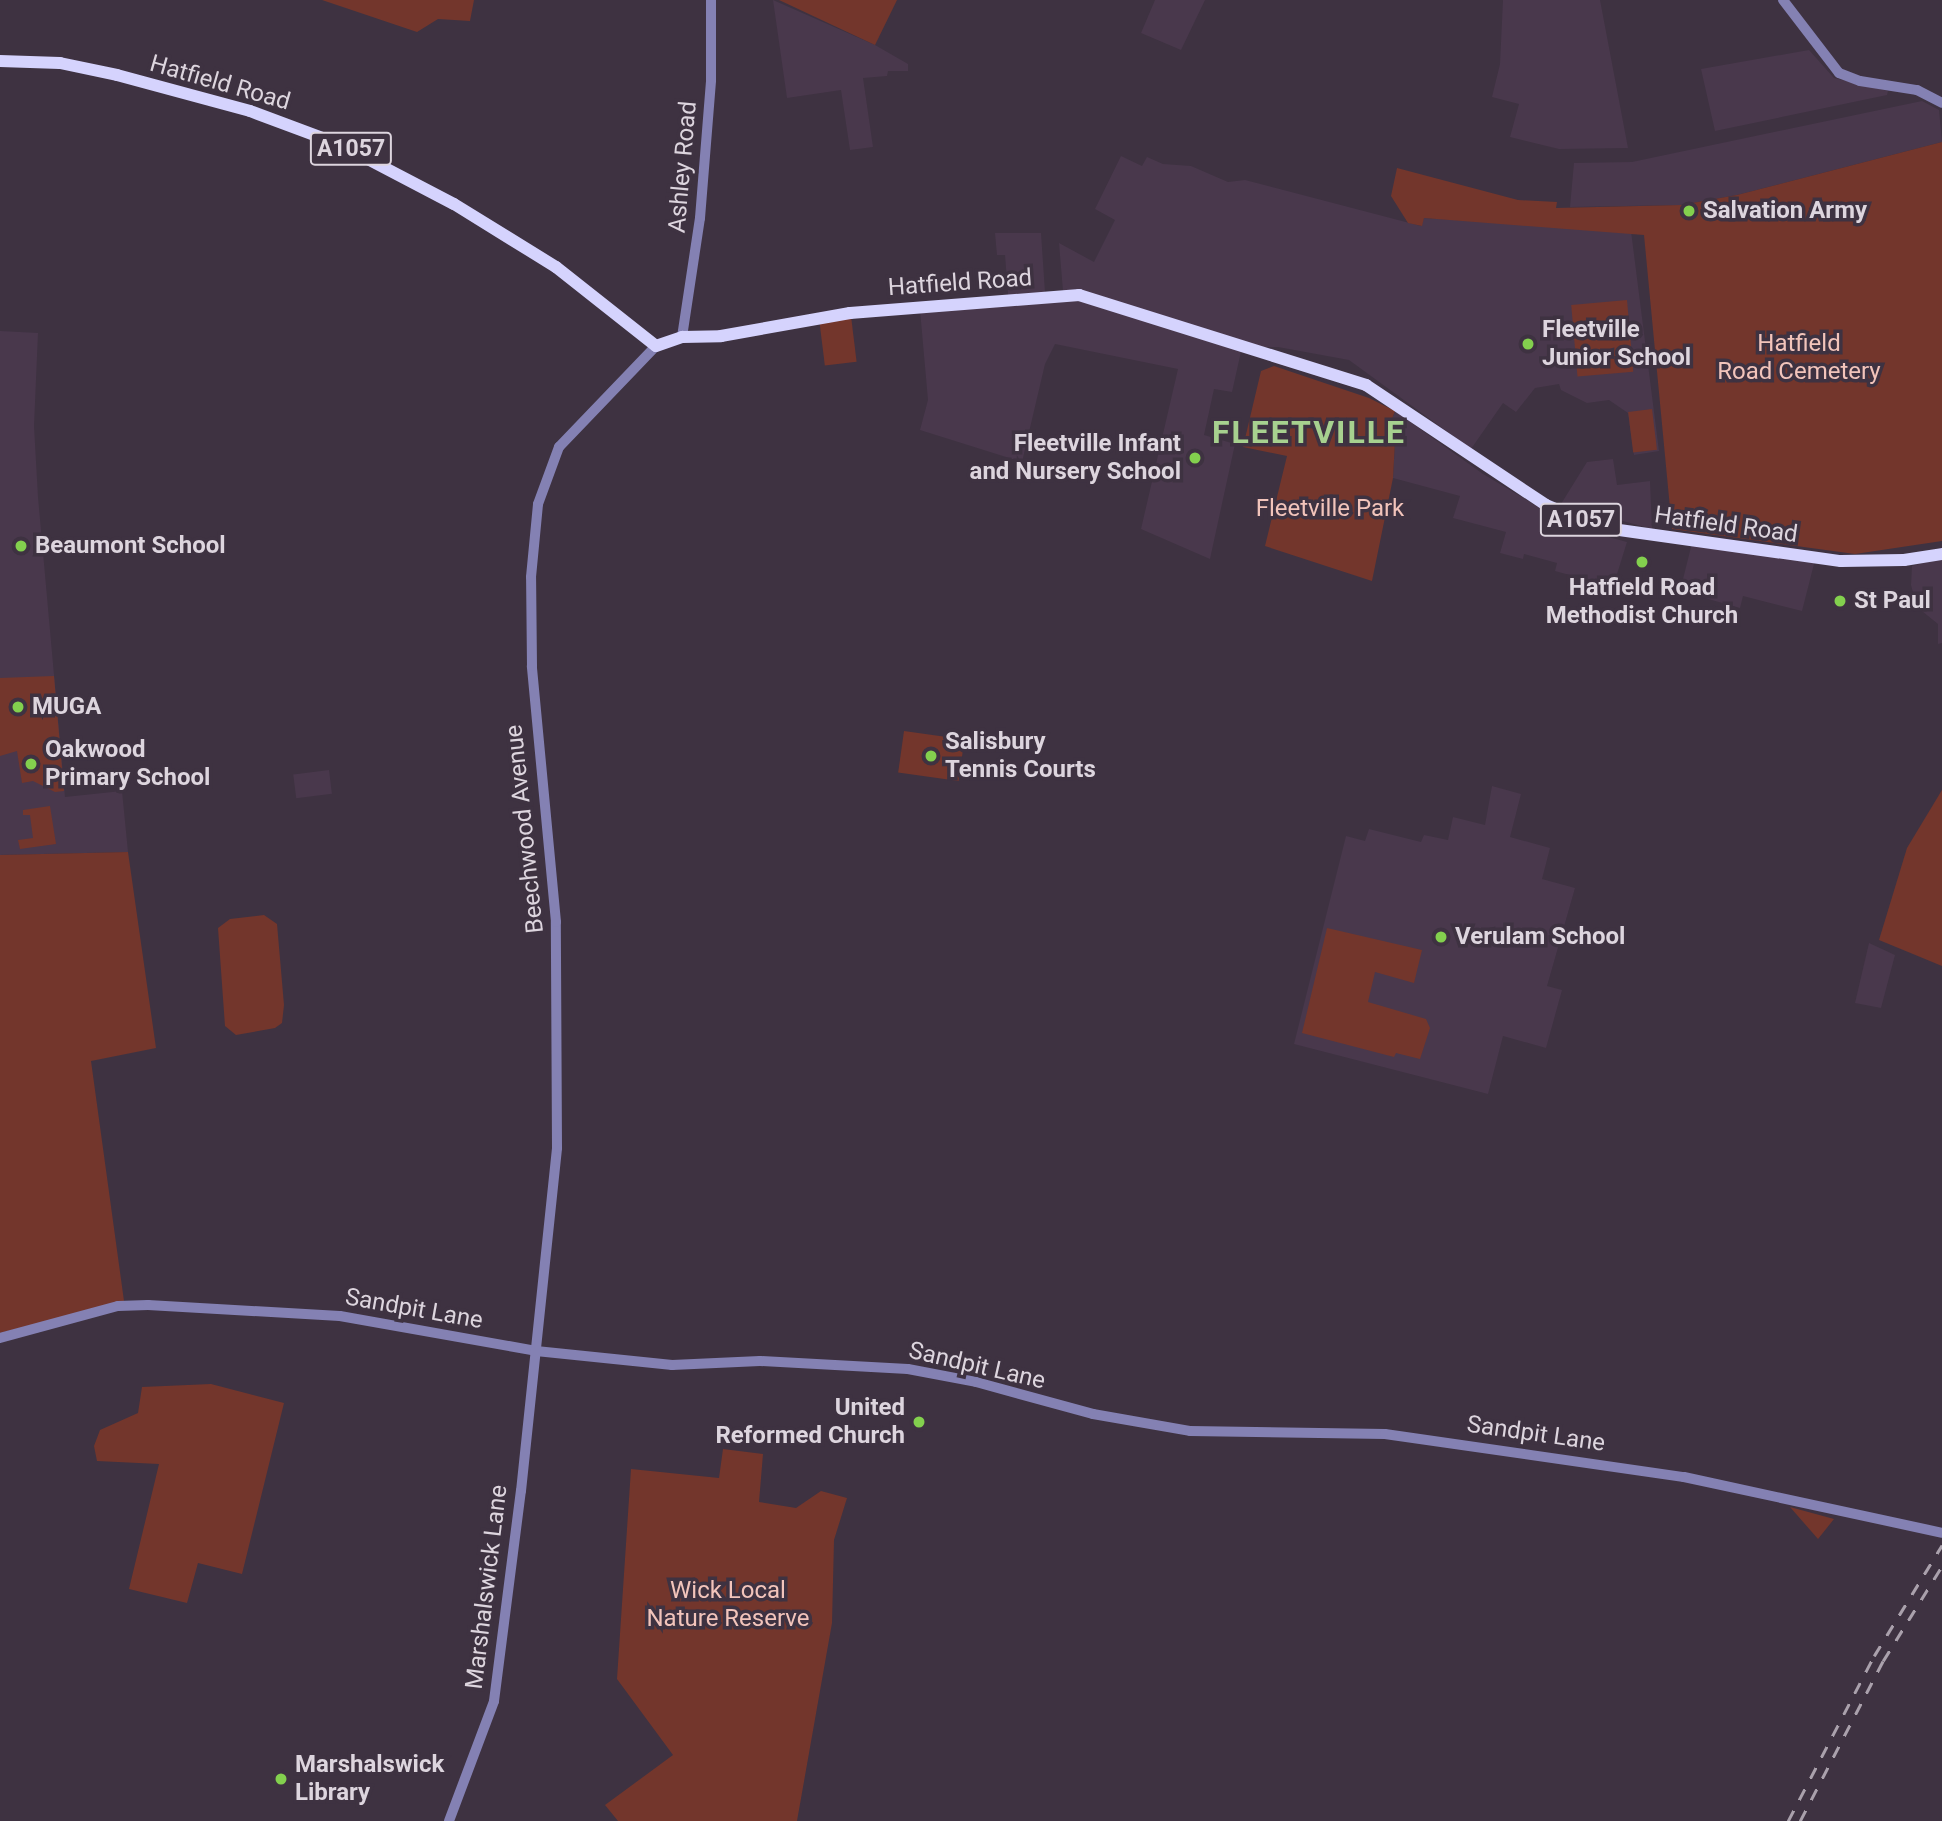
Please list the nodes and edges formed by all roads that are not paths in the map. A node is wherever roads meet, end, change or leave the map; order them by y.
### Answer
1 (711, 0) edge
2 (1783, 0) edge
3 (0, 61) edge
4 (1942, 103) edge
5 (682, 337) junction
6 (656, 346) junction
7 (1942, 554) edge
8 (0, 1338) edge
9 (536, 1351) junction
10 (1937, 1532) edge
11 (449, 1821) edge

1 - 5 street, Ashley Road
2 - 4 street
3 - 6 main road, Hatfield Road / A1057
5 - 6 main road, Hatfield Road / A1057
5 - 7 main road, Hatfield Road / A1057
6 - 9 street, Beechwood Avenue
8 - 9 street, Sandpit Lane
9 - 10 street, Sandpit Lane
9 - 11 street, Marshalswick Lane

